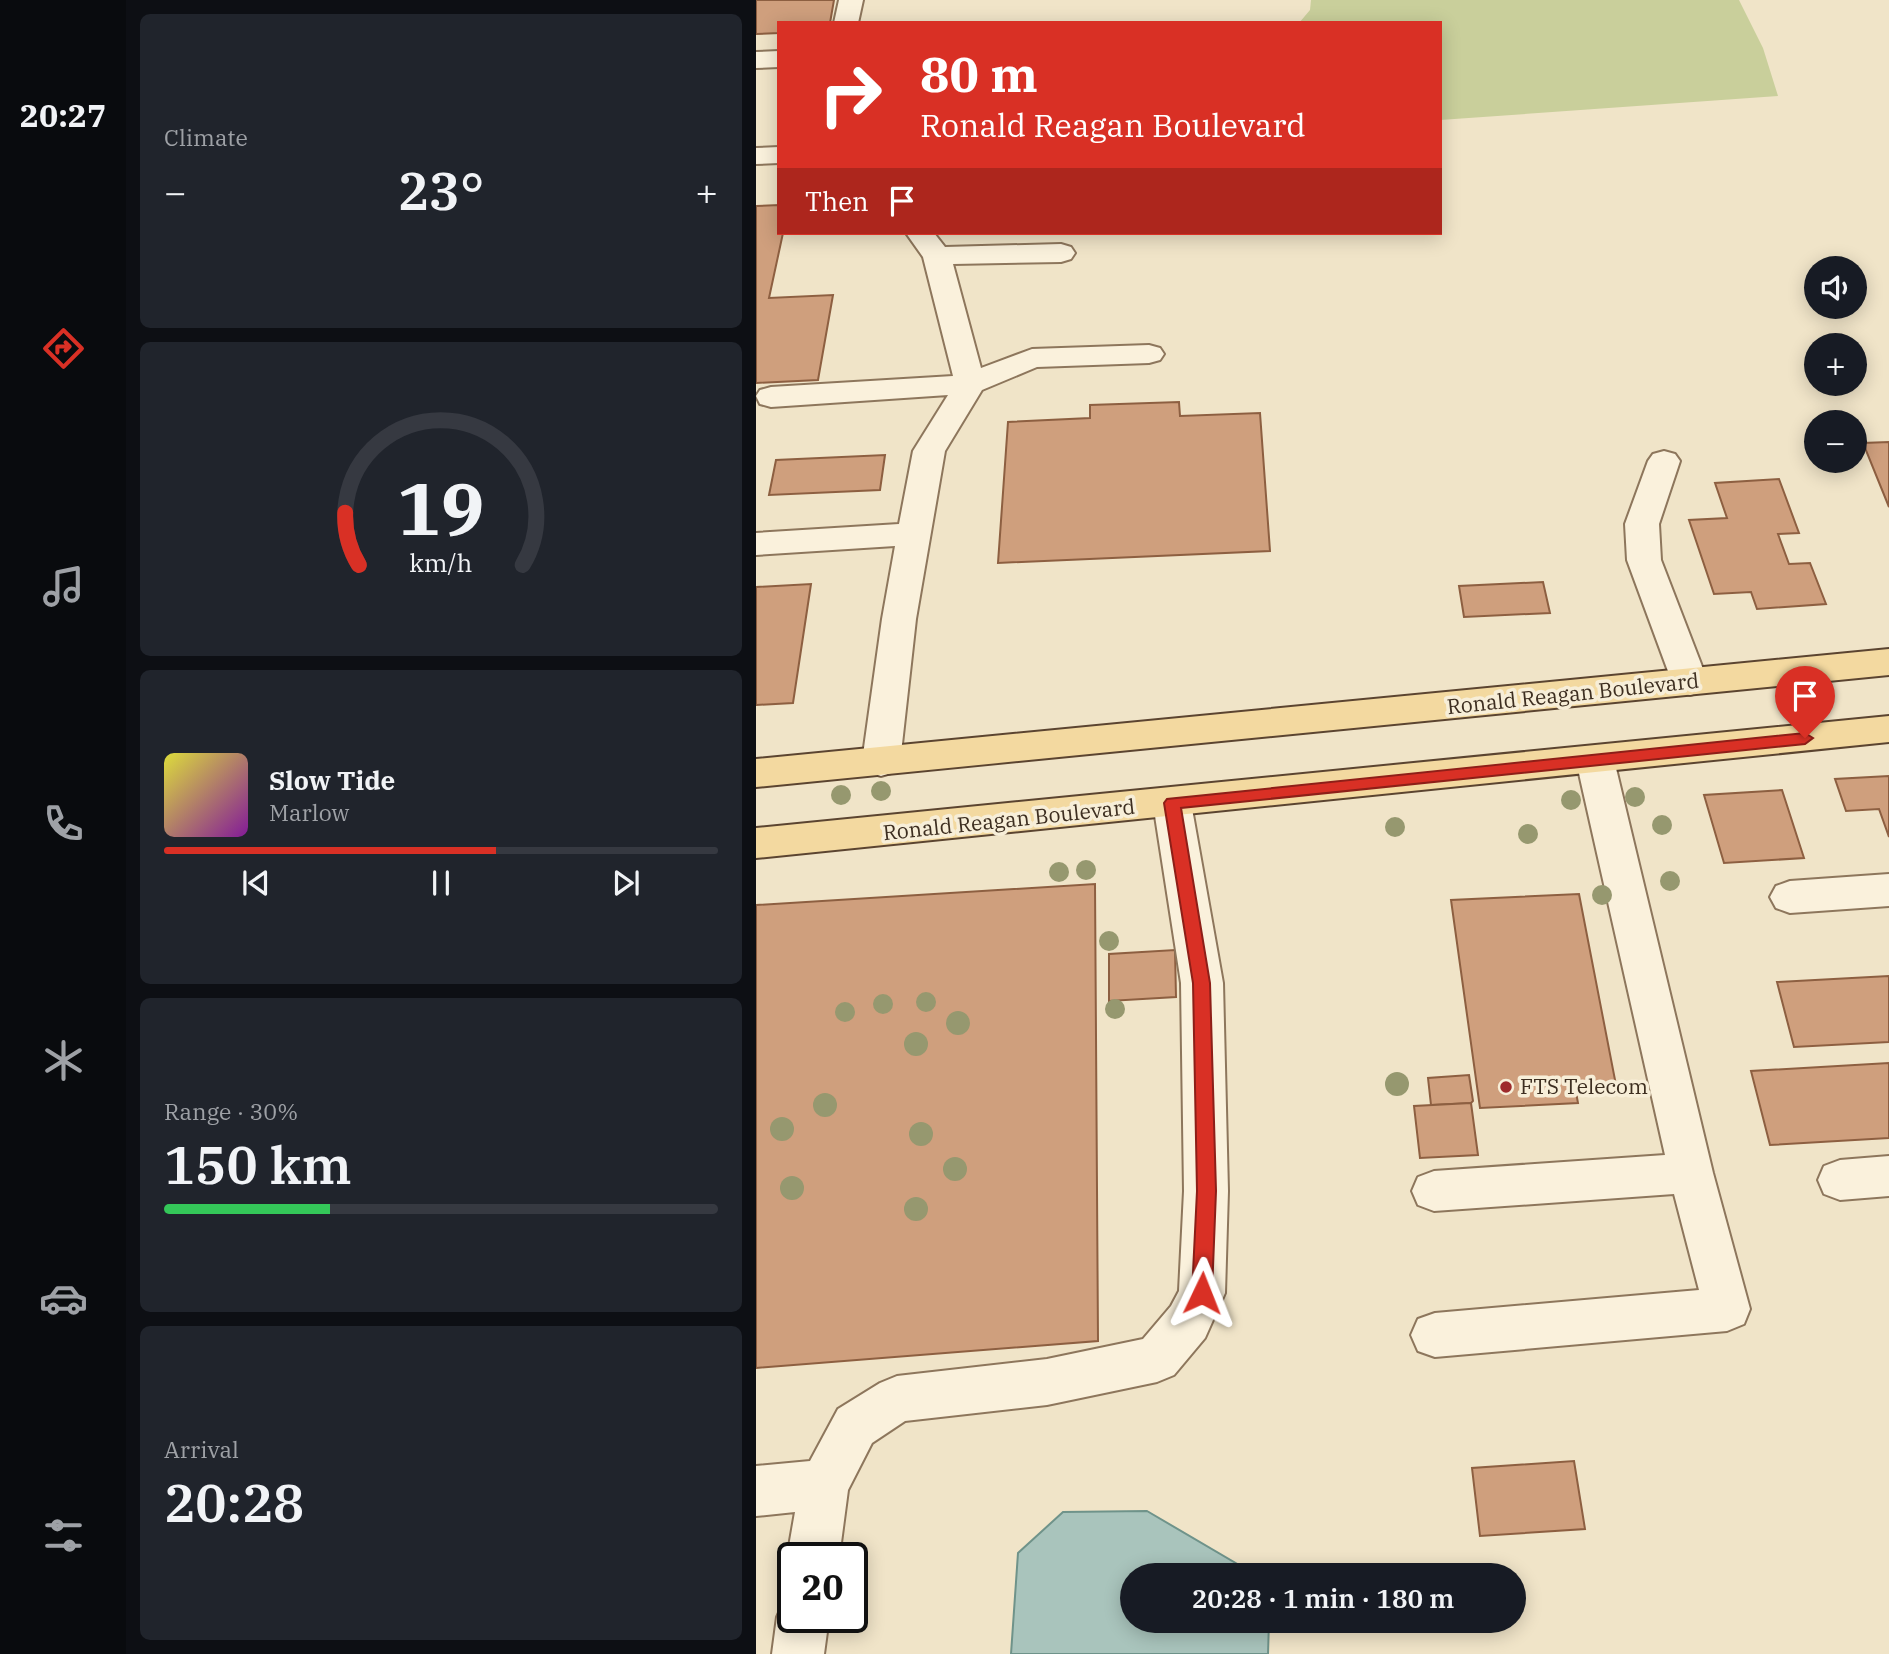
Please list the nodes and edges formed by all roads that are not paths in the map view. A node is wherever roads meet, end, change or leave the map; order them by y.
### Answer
1 (851, 0) edge
2 (846, 21) edge
3 (777, 59) edge
4 (756, 60) edge
5 (777, 155) edge
6 (756, 156) edge
7 (929, 244) edge
8 (1061, 253) dead end
9 (1149, 354) dead end
10 (970, 384) junction
11 (771, 397) dead end
12 (1664, 461) dead end
13 (914, 534) junction
14 (756, 544) edge
15 (1889, 662) edge
16 (1690, 682) junction
17 (1889, 729) edge
18 (1595, 760) junction
19 (881, 762) junction
20 (756, 773) edge
21 (1172, 803) junction
22 (756, 843) edge
23 (1889, 890) edge
24 (1790, 897) dead end
25 (1691, 1173) junction
26 (1889, 1177) edge
27 (1840, 1180) dead end
28 (1434, 1191) dead end
29 (1435, 1335) dead end
30 (824, 1485) junction
31 (756, 1491) edge
32 (815, 1542) edge
33 (801, 1633) edge
34 (798, 1654) edge

1 - 2 lane
3 - 4 lane
5 - 6 lane
7 - 8 lane
7 - 10 lane
9 - 10 lane
10 - 11 lane
10 - 13 lane
12 - 16 lane
13 - 14 lane
13 - 19 lane
15 - 16 main road, Ronald Reagan Boulevard
16 - 19 main road, Ronald Reagan Boulevard
17 - 18 main road, Ronald Reagan Boulevard
18 - 21 main road, Ronald Reagan Boulevard
18 - 25 lane
19 - 20 main road, Ronald Reagan Boulevard
21 - 22 main road, Ronald Reagan Boulevard
21 - 30 lane
23 - 24 lane
25 - 28 lane
25 - 29 lane
26 - 27 lane
30 - 31 lane
30 - 32 lane
33 - 34 lane

